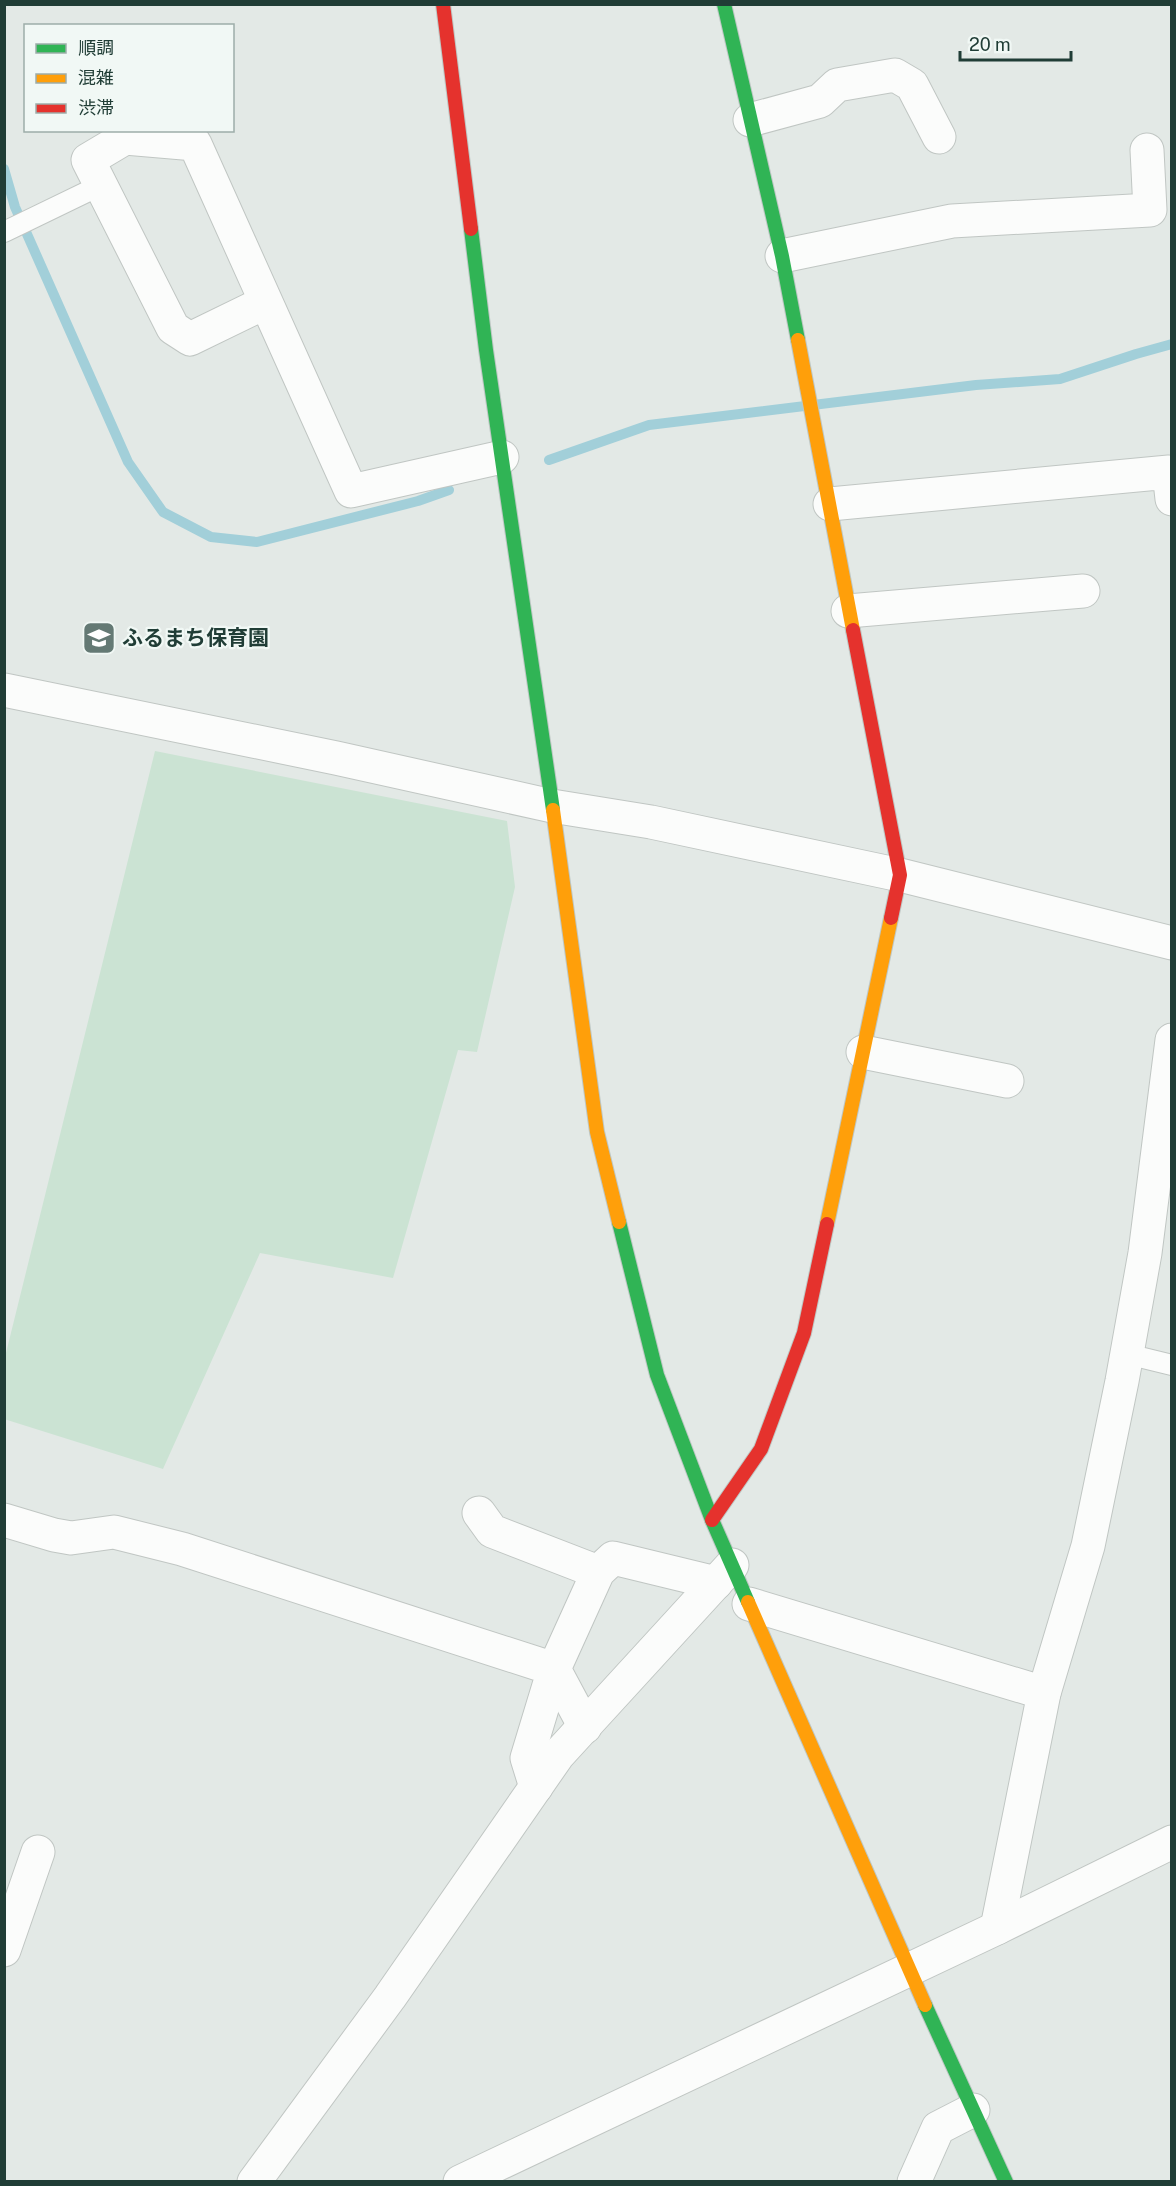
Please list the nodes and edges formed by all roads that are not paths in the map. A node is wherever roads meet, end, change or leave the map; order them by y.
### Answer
1 (443, 4) edge
2 (724, 4) edge
3 (750, 120) junction
4 (939, 137) dead end
5 (1146, 150) dead end
6 (101, 184) junction
7 (4, 232) edge
8 (782, 256) junction
9 (266, 302) junction
10 (502, 457) junction
11 (1171, 481) edge
12 (830, 504) junction
13 (1083, 591) dead end
14 (848, 611) junction
15 (4, 690) edge
16 (552, 806) junction
17 (900, 875) junction
18 (1172, 943) edge
19 (1172, 1040) edge
20 (863, 1052) junction
21 (1007, 1081) dead end
22 (1158, 1256) edge
23 (1127, 1354) junction
24 (1172, 1365) edge
25 (479, 1513) dead end
26 (4, 1520) edge
27 (712, 1520) junction
28 (598, 1572) junction
29 (724, 1574) junction
30 (749, 1604) junction
31 (554, 1669) junction
32 (1044, 1693) junction
33 (585, 1727) junction
34 (536, 1787) junction
35 (1172, 1842) edge
36 (38, 1852) dead end
37 (996, 1928) junction
38 (6, 1941) edge
39 (909, 1969) junction
40 (973, 2110) junction
41 (254, 2181) edge
42 (460, 2181) edge
43 (914, 2181) edge
44 (1006, 2181) edge

1 - 10 street
2 - 3 street
3 - 4 street
3 - 8 street
5 - 8 street
6 - 7 lane
6 - 9 street
6 - 9 street
8 - 12 street
9 - 10 street
10 - 16 street
11 - 12 street
12 - 14 street
13 - 14 street
14 - 17 street
15 - 16 street
16 - 17 street
16 - 27 street
17 - 18 street
17 - 20 street
19 - 22 street
20 - 21 street
20 - 27 street
22 - 23 street
23 - 24 lane
23 - 32 street
25 - 28 street
26 - 31 street
27 - 29 street
28 - 29 street
28 - 31 street
29 - 30 street
29 - 33 street
30 - 32 street
30 - 39 street
31 - 33 street
31 - 34 street
32 - 37 street
33 - 34 street
34 - 41 street
35 - 37 street
36 - 38 street
37 - 39 street
39 - 40 street
39 - 42 street
40 - 43 street
40 - 44 street

